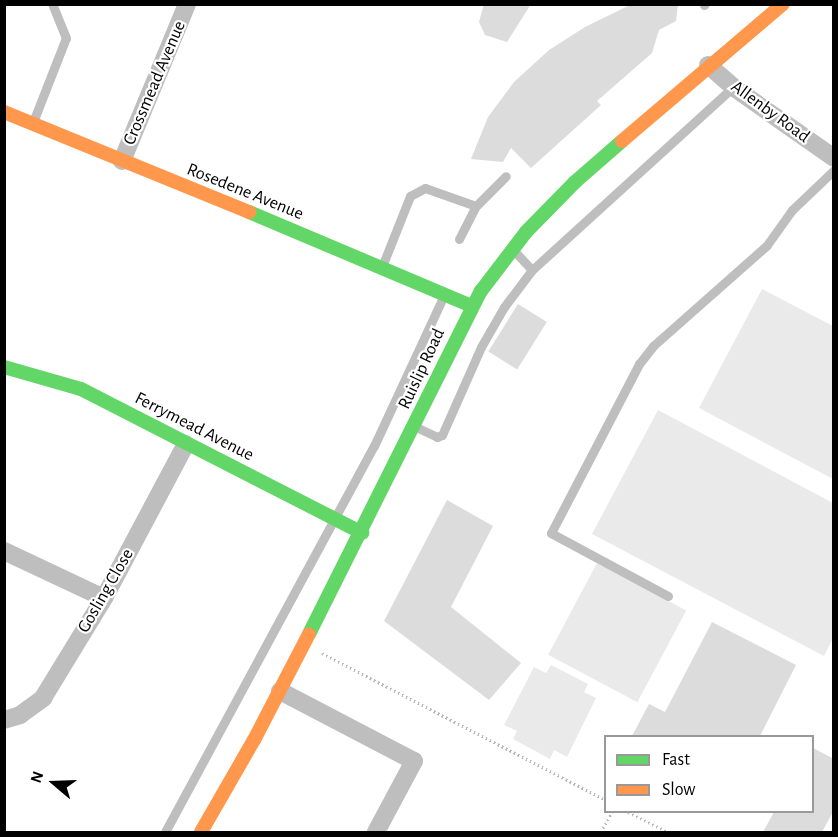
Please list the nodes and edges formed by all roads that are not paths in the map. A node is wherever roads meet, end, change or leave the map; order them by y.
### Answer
1 (52, 4) edge
2 (187, 4) edge
3 (783, 4) edge
4 (708, 65) junction
5 (734, 87) junction
6 (4, 112) edge
7 (33, 124) junction
8 (834, 158) edge
9 (122, 161) junction
10 (834, 170) edge
11 (506, 176) dead end
12 (476, 206) junction
13 (459, 239) dead end
14 (512, 249) junction
15 (382, 266) junction
16 (532, 270) junction
17 (444, 295) junction
18 (472, 306) junction
19 (457, 336) junction
20 (481, 347) junction
21 (4, 367) edge
22 (415, 427) junction
23 (186, 444) junction
24 (334, 520) junction
25 (362, 533) junction
26 (4, 551) edge
27 (668, 596) dead end
28 (104, 598) junction
29 (280, 691) junction
30 (4, 720) edge
31 (165, 832) edge
32 (201, 832) edge
33 (375, 832) edge

1 - 7 lane
2 - 9 street, Crossmead Avenue
3 - 4 main road, Ruislip Road
4 - 5 street, Allenby Road
4 - 14 main road, Ruislip Road
5 - 8 street, Allenby Road
5 - 16 lane
6 - 7 main road, Rosedene Avenue
7 - 9 main road, Rosedene Avenue
9 - 15 main road, Rosedene Avenue
10 - 27 lane
11 - 12 lane
12 - 13 lane
12 - 15 lane
14 - 16 lane
14 - 18 main road, Ruislip Road
15 - 17 main road, Rosedene Avenue
16 - 20 lane
17 - 18 main road, Rosedene Avenue
17 - 24 lane
18 - 19 main road, Ruislip Road
19 - 20 lane
19 - 22 main road, Ruislip Road
20 - 22 lane
21 - 23 main road, Ferrymead Avenue
22 - 25 main road, Ruislip Road
23 - 24 main road, Ferrymead Avenue
23 - 28 street, Gosling Close
24 - 25 main road, Ferrymead Avenue
24 - 31 lane
25 - 29 main road, Ruislip Road
26 - 28 street
28 - 30 street, Gosling Close
29 - 32 main road, Ruislip Road
29 - 33 street

